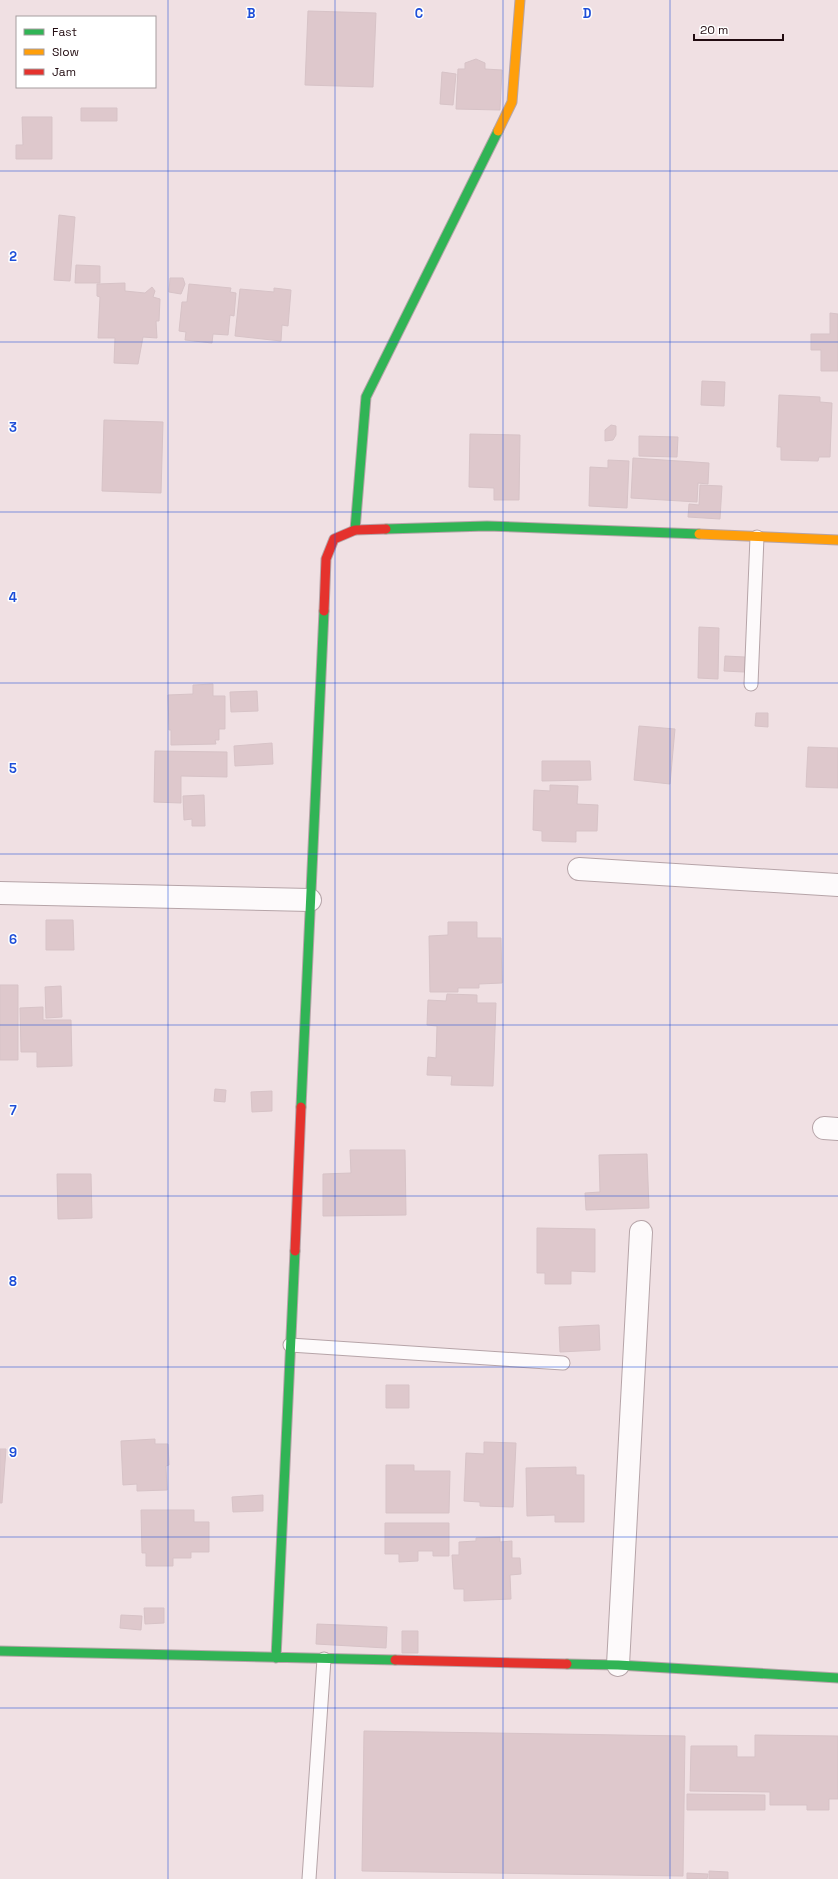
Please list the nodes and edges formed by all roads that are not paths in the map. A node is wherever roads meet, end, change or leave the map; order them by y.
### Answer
1 (520, 0) edge
2 (355, 530) junction
3 (757, 537) junction
4 (838, 540) edge
5 (751, 684) dead end
6 (579, 868) dead end
7 (838, 885) edge
8 (0, 893) edge
9 (310, 900) junction
10 (641, 1232) dead end
11 (290, 1345) junction
12 (563, 1363) dead end
13 (0, 1651) edge
14 (276, 1658) junction
15 (324, 1659) junction
16 (618, 1665) junction
17 (838, 1678) edge
18 (309, 1879) edge

1 - 2 street
2 - 3 street
2 - 9 street
3 - 4 street
3 - 5 lane
6 - 7 street
8 - 9 street
9 - 11 street
10 - 16 street
11 - 12 lane
11 - 14 street
13 - 14 street
14 - 15 street
15 - 16 street
15 - 18 lane
16 - 17 street

